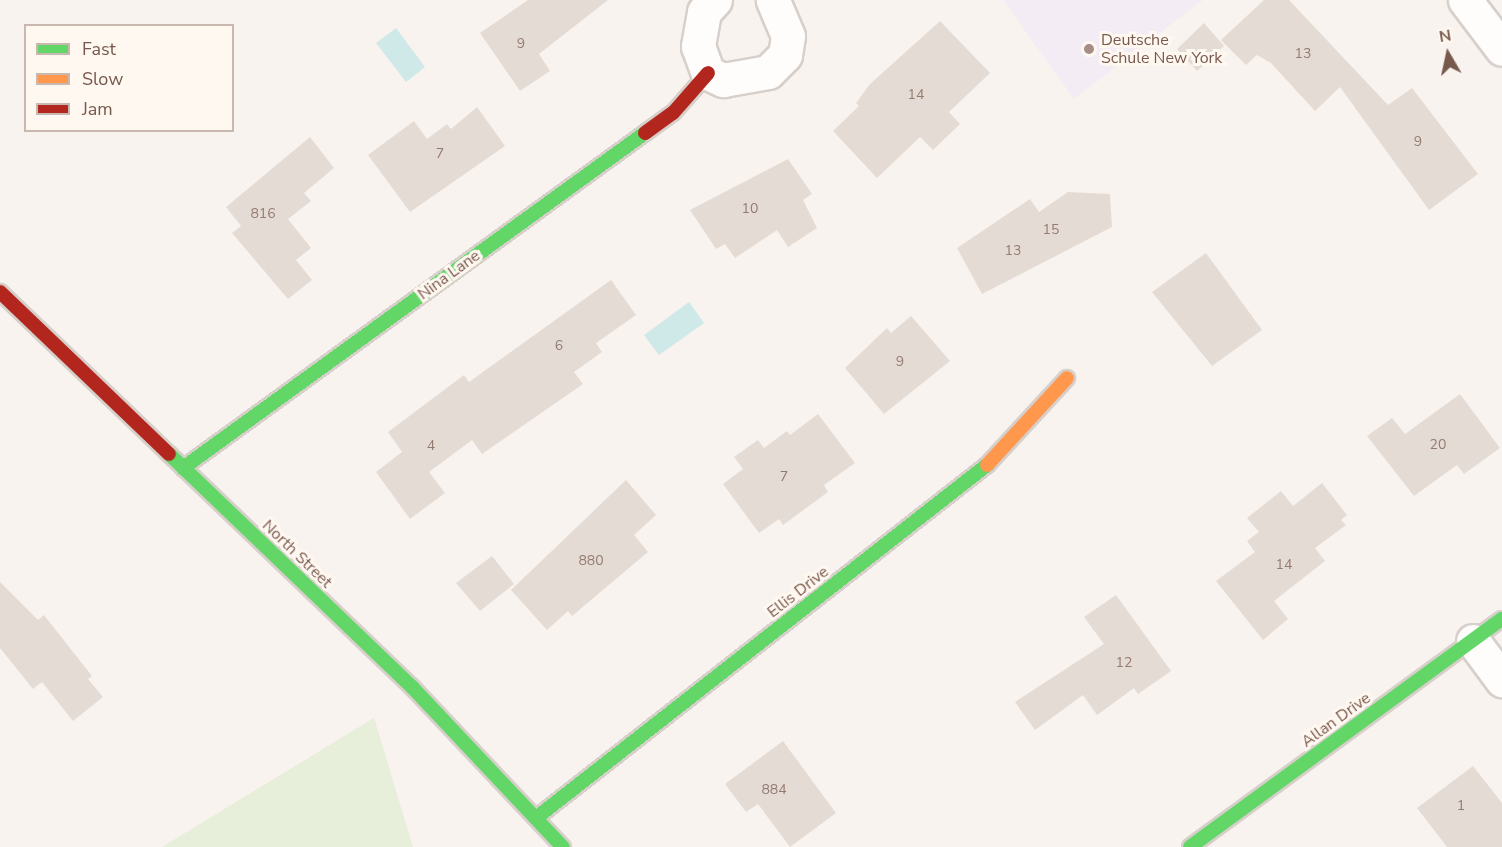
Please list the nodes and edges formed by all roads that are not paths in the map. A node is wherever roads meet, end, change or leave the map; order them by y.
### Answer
1 (715, 0) edge
2 (773, 0) edge
3 (1465, 0) edge
4 (1502, 49) edge
5 (708, 73) junction
6 (1, 295) edge
7 (1067, 378) dead end
8 (183, 468) junction
9 (1502, 619) edge
10 (1473, 641) junction
11 (1502, 680) edge
12 (536, 818) junction
13 (563, 847) edge
14 (1190, 847) edge

1 - 5 street
2 - 5 street
3 - 4 street
5 - 8 street, Nina Lane
6 - 8 street, North Street
7 - 12 street, Ellis Drive
8 - 12 street, North Street
9 - 10 street, Allan Drive
10 - 11 street
10 - 14 street, Allan Drive
12 - 13 street, North Street

